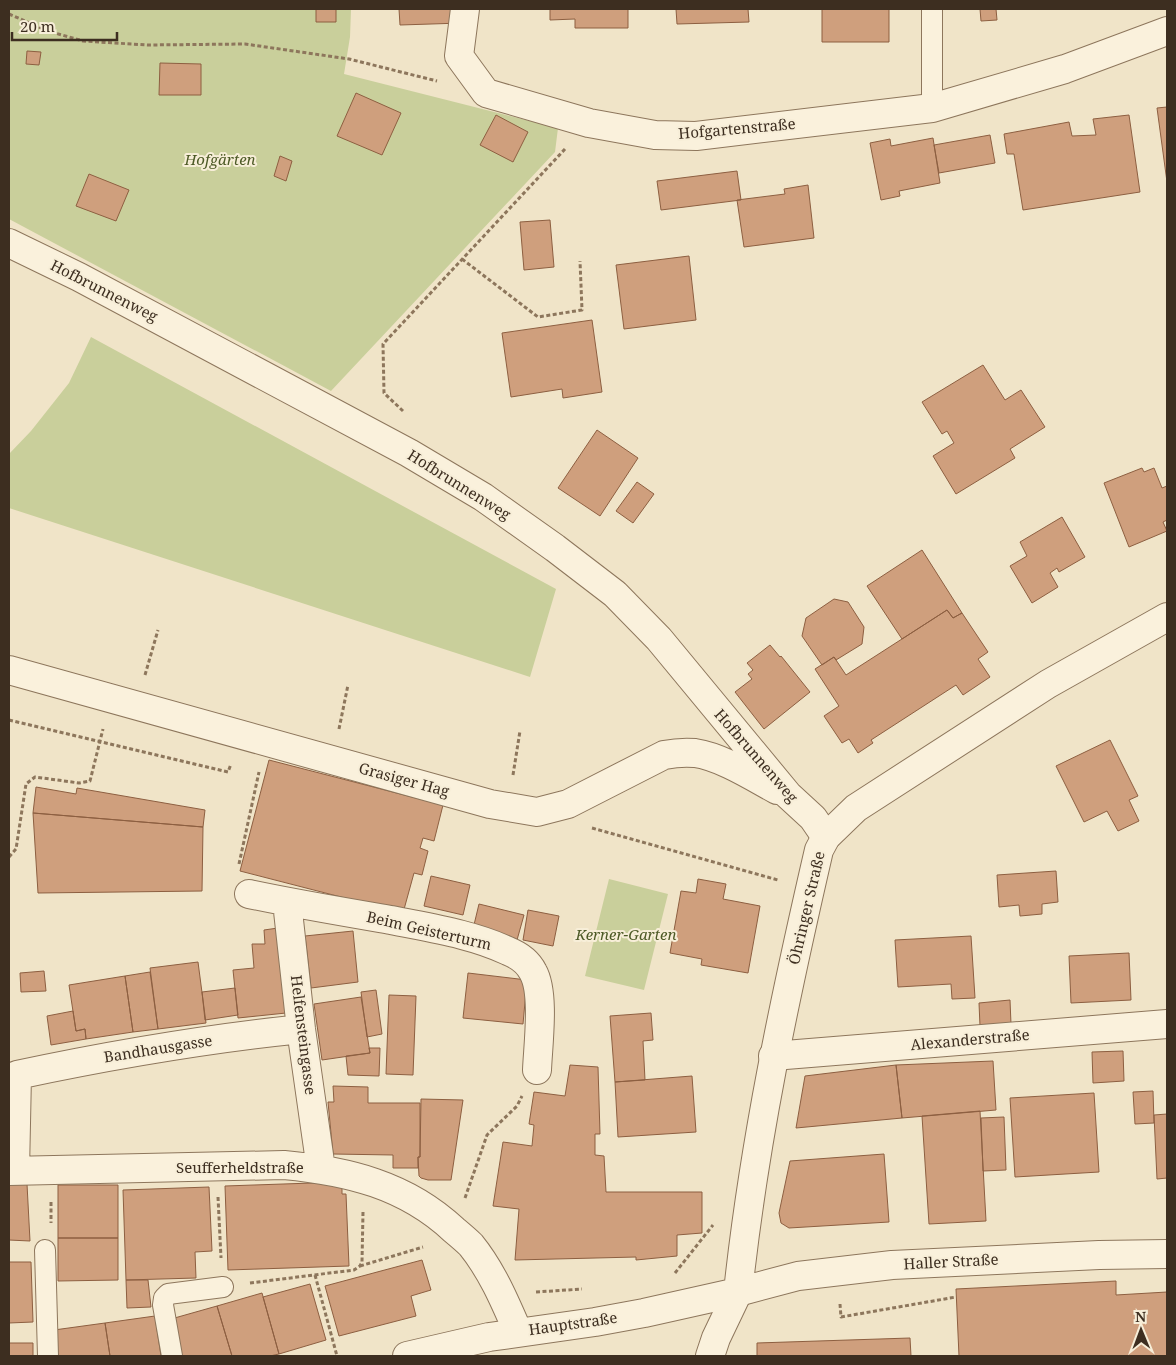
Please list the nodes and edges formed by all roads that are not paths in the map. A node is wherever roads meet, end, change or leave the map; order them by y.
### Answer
1 (465, 9) edge
2 (932, 9) edge
3 (1167, 31) edge
4 (932, 108) junction
5 (9, 243) edge
6 (1167, 617) edge
7 (9, 670) edge
8 (788, 795) junction
9 (826, 837) junction
10 (249, 894) road end
11 (287, 902) junction
12 (1167, 1024) edge
13 (301, 1029) junction
14 (773, 1056) junction
15 (537, 1070) road end
16 (321, 1169) junction
17 (12, 1171) edge
18 (45, 1250) dead end
19 (1167, 1254) edge
20 (223, 1287) road end
21 (738, 1292) junction
22 (518, 1332) junction
23 (48, 1356) edge
24 (172, 1356) edge
25 (407, 1356) edge
26 (710, 1356) edge

1 - 4 street, Hofgartenstraße
2 - 4 lane
3 - 4 street, Hofgartenstraße
5 - 8 street, Hofbrunnenweg
6 - 9 street, Öhringer Straße
7 - 8 street, Grasiger Hag
8 - 9 street, Hofbrunnenweg
9 - 14 street, Öhringer Straße
10 - 11 street, Beim Geisterturm
11 - 13 street, Helfensteingasse
11 - 15 street, Beim Geisterturm
12 - 14 street, Alexanderstraße
13 - 16 street, Helfensteingasse
13 - 17 street, Bandhausgasse
14 - 21 street, Öhringer Straße
16 - 17 street, Seufferheldstraße
16 - 22 street, Seufferheldstraße
18 - 23 lane
19 - 21 street, Haller Straße
20 - 24 lane
21 - 22 street, Hauptstraße
21 - 26 street, Öhringer Straße
22 - 25 street, Hauptstraße

